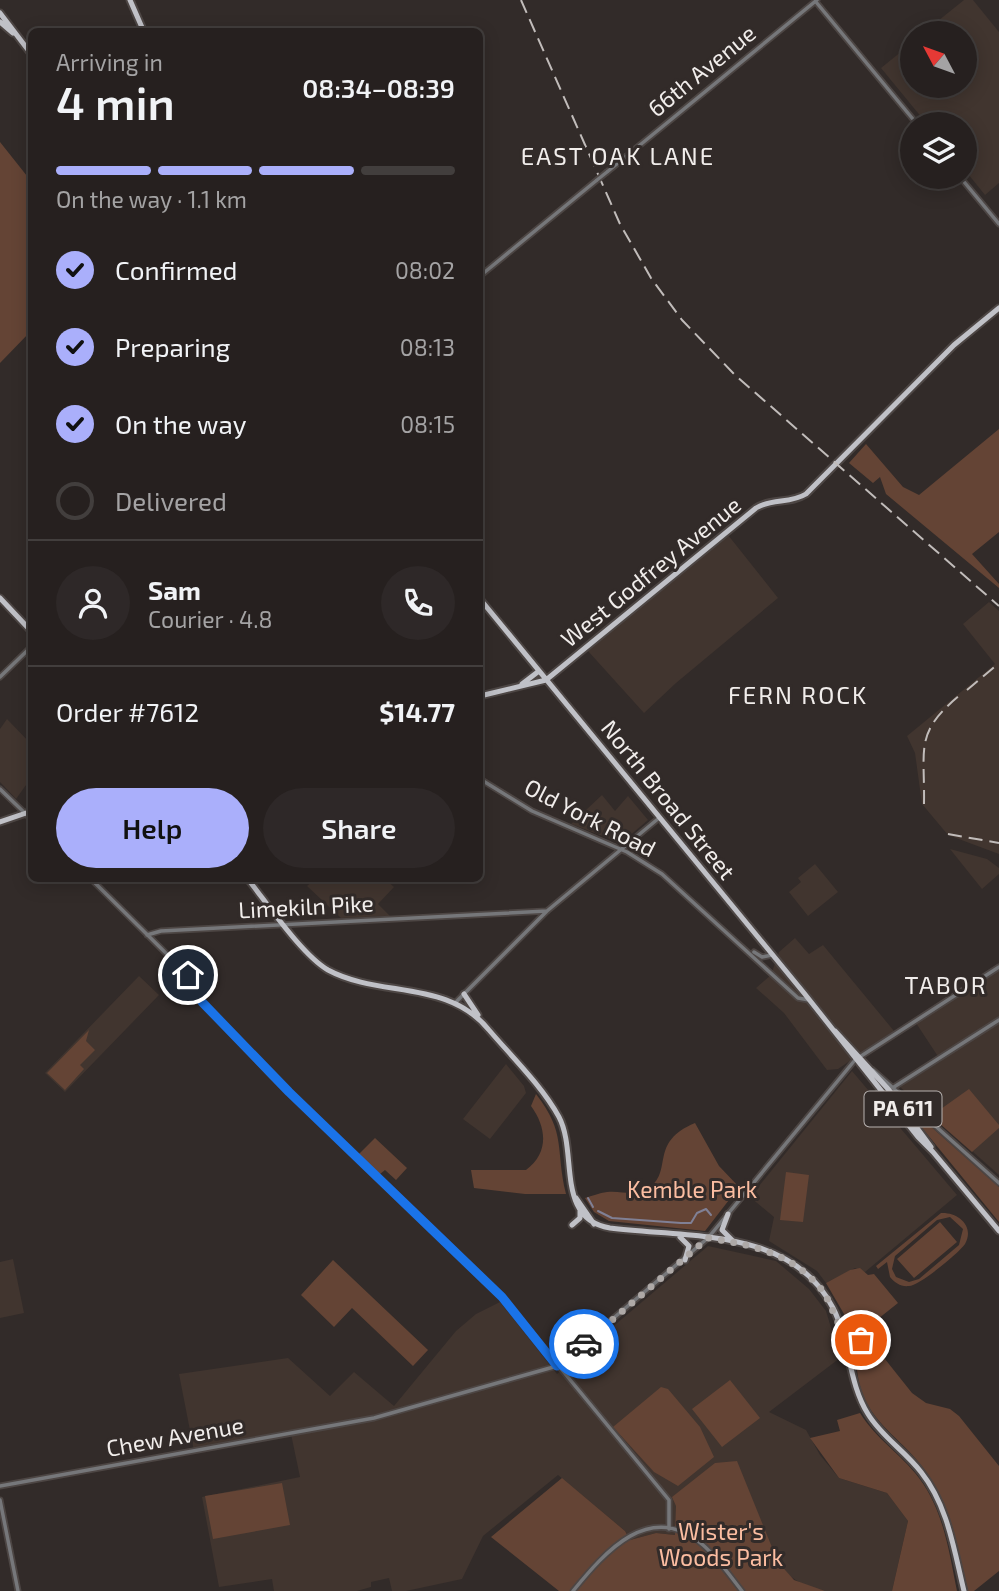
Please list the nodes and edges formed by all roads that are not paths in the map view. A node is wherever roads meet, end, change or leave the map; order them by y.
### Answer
1 (130, 0) edge
2 (815, 0) edge
3 (0, 13) edge
4 (0, 22) edge
5 (142, 28) edge
6 (13, 33) junction
7 (28, 50) edge
8 (907, 112) edge
9 (970, 189) edge
10 (999, 224) edge
11 (483, 274) edge
12 (999, 308) edge
13 (0, 598) edge
14 (483, 603) edge
15 (28, 628) edge
16 (28, 650) edge
17 (539, 671) junction
18 (0, 677) edge
19 (546, 680) junction
20 (514, 689) junction
21 (483, 695) edge
22 (483, 781) edge
23 (0, 789) edge
24 (28, 812) edge
25 (659, 818) junction
26 (0, 822) edge
27 (621, 850) junction
28 (94, 882) edge
29 (250, 882) edge
30 (547, 911) junction
31 (286, 926) junction
32 (146, 935) junction
33 (746, 947) junction
34 (772, 955) junction
35 (999, 967) edge
36 (464, 994) junction
37 (809, 1000) junction
38 (456, 1002) junction
39 (479, 1018) junction
40 (999, 1020) edge
41 (857, 1059) junction
42 (869, 1068) junction
43 (894, 1087) junction
44 (901, 1107) junction
45 (926, 1117) junction
46 (933, 1152) junction
47 (999, 1183) edge
48 (576, 1198) junction
49 (580, 1211) junction
50 (727, 1214) junction
51 (594, 1224) junction
52 (572, 1225) dead end
53 (999, 1231) edge
54 (678, 1236) junction
55 (708, 1238) junction
56 (736, 1242) junction
57 (685, 1260) junction
58 (843, 1336) junction
59 (865, 1338) dead end
60 (557, 1366) junction
61 (0, 1486) edge
62 (0, 1500) edge
63 (670, 1529) junction
64 (574, 1590) edge
65 (18, 1591) edge
66 (743, 1591) edge
67 (964, 1591) edge

1 - 5 main road
2 - 8 street
2 - 11 street, 66th Avenue, bridge
3 - 6 main road
4 - 6 main road
6 - 7 main road
9 - 10 street
12 - 19 main road, West Godfrey Avenue
13 - 15 main road
14 - 17 main road, North Broad Street / PA 611
16 - 18 street
17 - 19 main road, North Broad Street / PA 611
17 - 20 main road
19 - 20 main road
19 - 25 main road, North Broad Street / PA 611
20 - 21 main road
22 - 27 street, Old York Road
23 - 24 street
24 - 26 main road
25 - 27 street
25 - 34 main road, North Broad Street / PA 611
27 - 30 street
27 - 33 street, Old York Road
28 - 32 street
29 - 31 main road
30 - 31 street, Limekiln Pike
30 - 36 street
31 - 32 street, Limekiln Pike
31 - 38 main road
32 - 60 street
33 - 34 street, Old York Road
33 - 37 street, Old York Road
34 - 37 main road, North Broad Street / PA 611
35 - 41 street
36 - 38 street
36 - 39 main road
37 - 41 main road, North Broad Street / PA 611
38 - 39 main road
39 - 48 main road
40 - 43 street
41 - 42 main road, North Broad Street / PA 611
41 - 46 main road, North Broad Street / PA 611
41 - 50 street
42 - 43 street
42 - 44 main road, North Broad Street / PA 611
43 - 45 street
44 - 45 street
44 - 46 main road, North Broad Street / PA 611
45 - 47 street
46 - 53 main road, North Broad Street / PA 611
48 - 49 main road
48 - 51 main road
49 - 51 main road
49 - 52 main road
50 - 55 street
50 - 56 main road
51 - 54 main road
54 - 55 main road
54 - 57 main road
55 - 56 main road
55 - 57 street
56 - 58 main road
57 - 60 street
58 - 59 main road
58 - 67 main road
60 - 61 street, Chew Avenue
60 - 63 street
62 - 65 street
63 - 64 street
63 - 66 street

